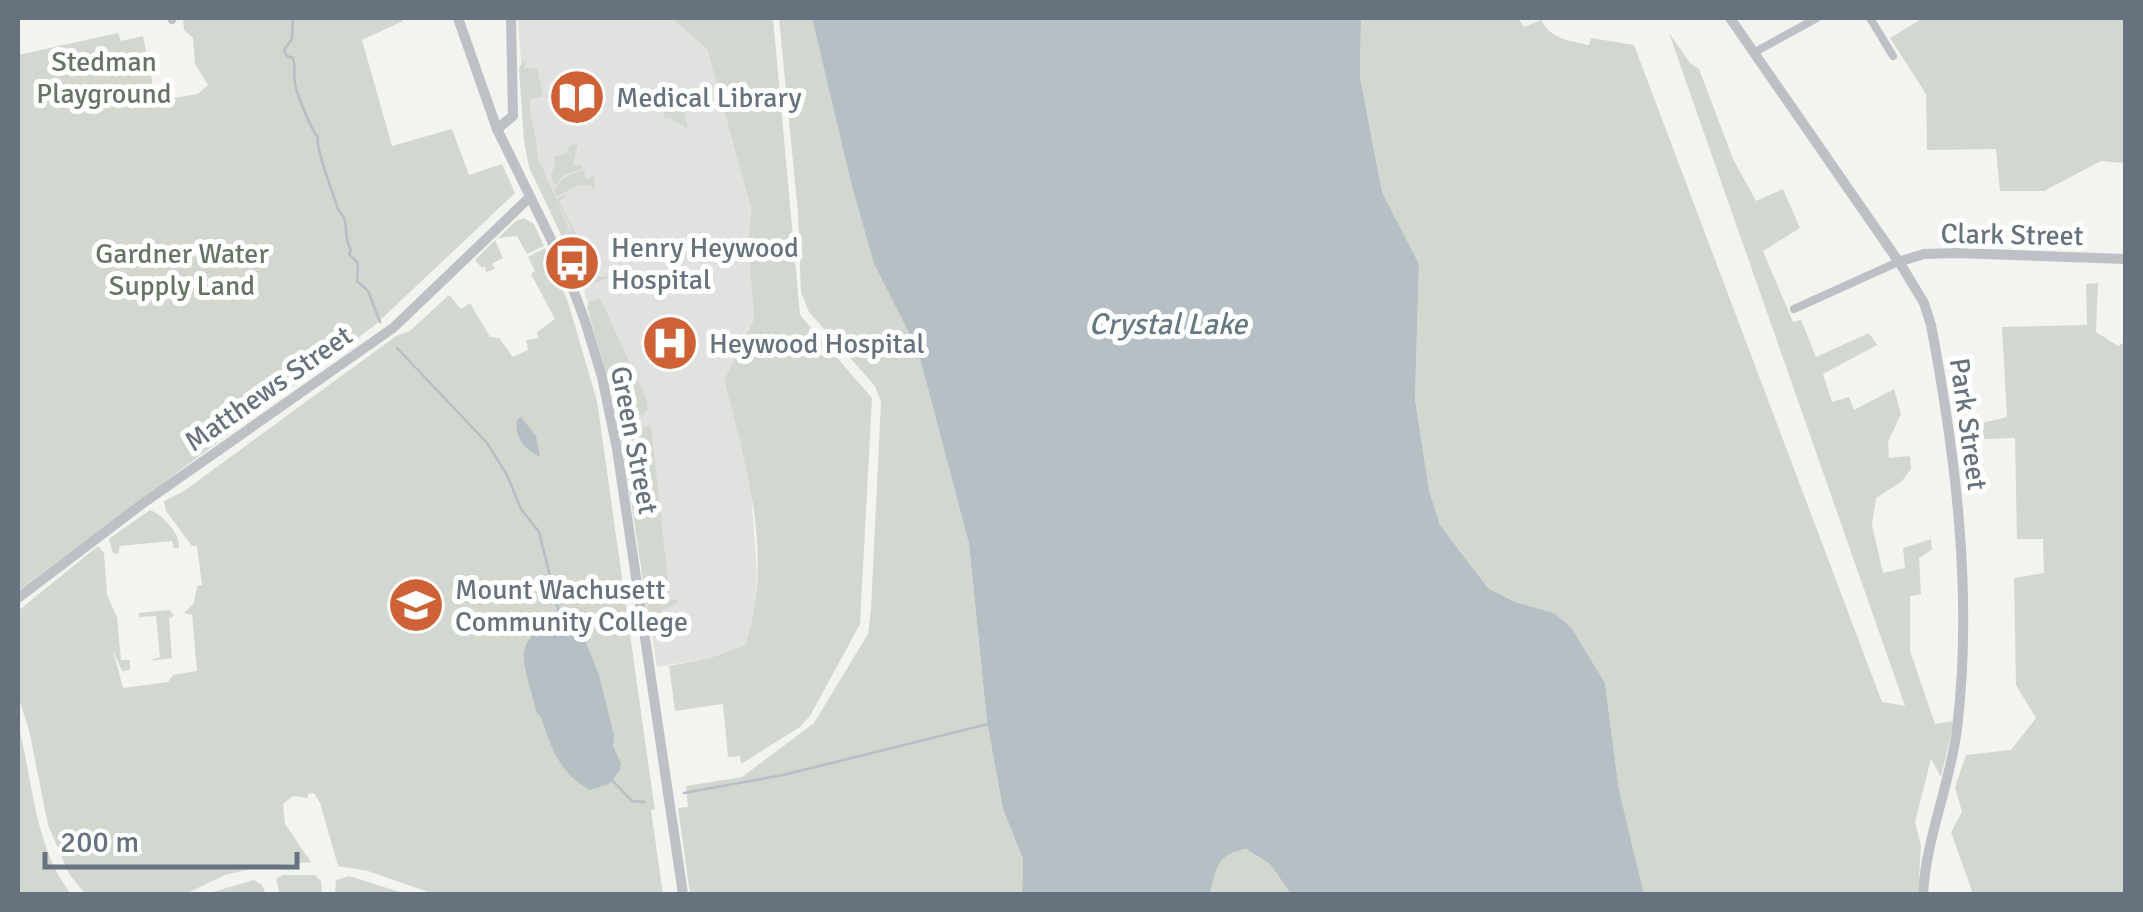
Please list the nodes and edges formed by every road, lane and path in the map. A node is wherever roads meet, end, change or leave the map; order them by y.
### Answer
1 (458, 18) edge
2 (511, 18) edge
3 (1730, 18) edge
4 (1817, 18) edge
5 (1870, 18) edge
6 (1755, 52) junction
7 (1893, 56) dead end
8 (496, 128) junction
9 (530, 197) junction
10 (2126, 258) edge
11 (1898, 262) junction
12 (1794, 310) dead end
13 (18, 598) edge
14 (682, 894) edge
15 (1923, 894) edge

1 - 8 street, Green Street
2 - 8 street
3 - 6 street, Park Street
4 - 6 street
5 - 7 street
6 - 11 street, Park Street
8 - 9 street, Green Street
9 - 13 street, Matthews Street
9 - 14 street, Green Street
10 - 11 street, Clark Street
11 - 12 street
11 - 15 street, Park Street

